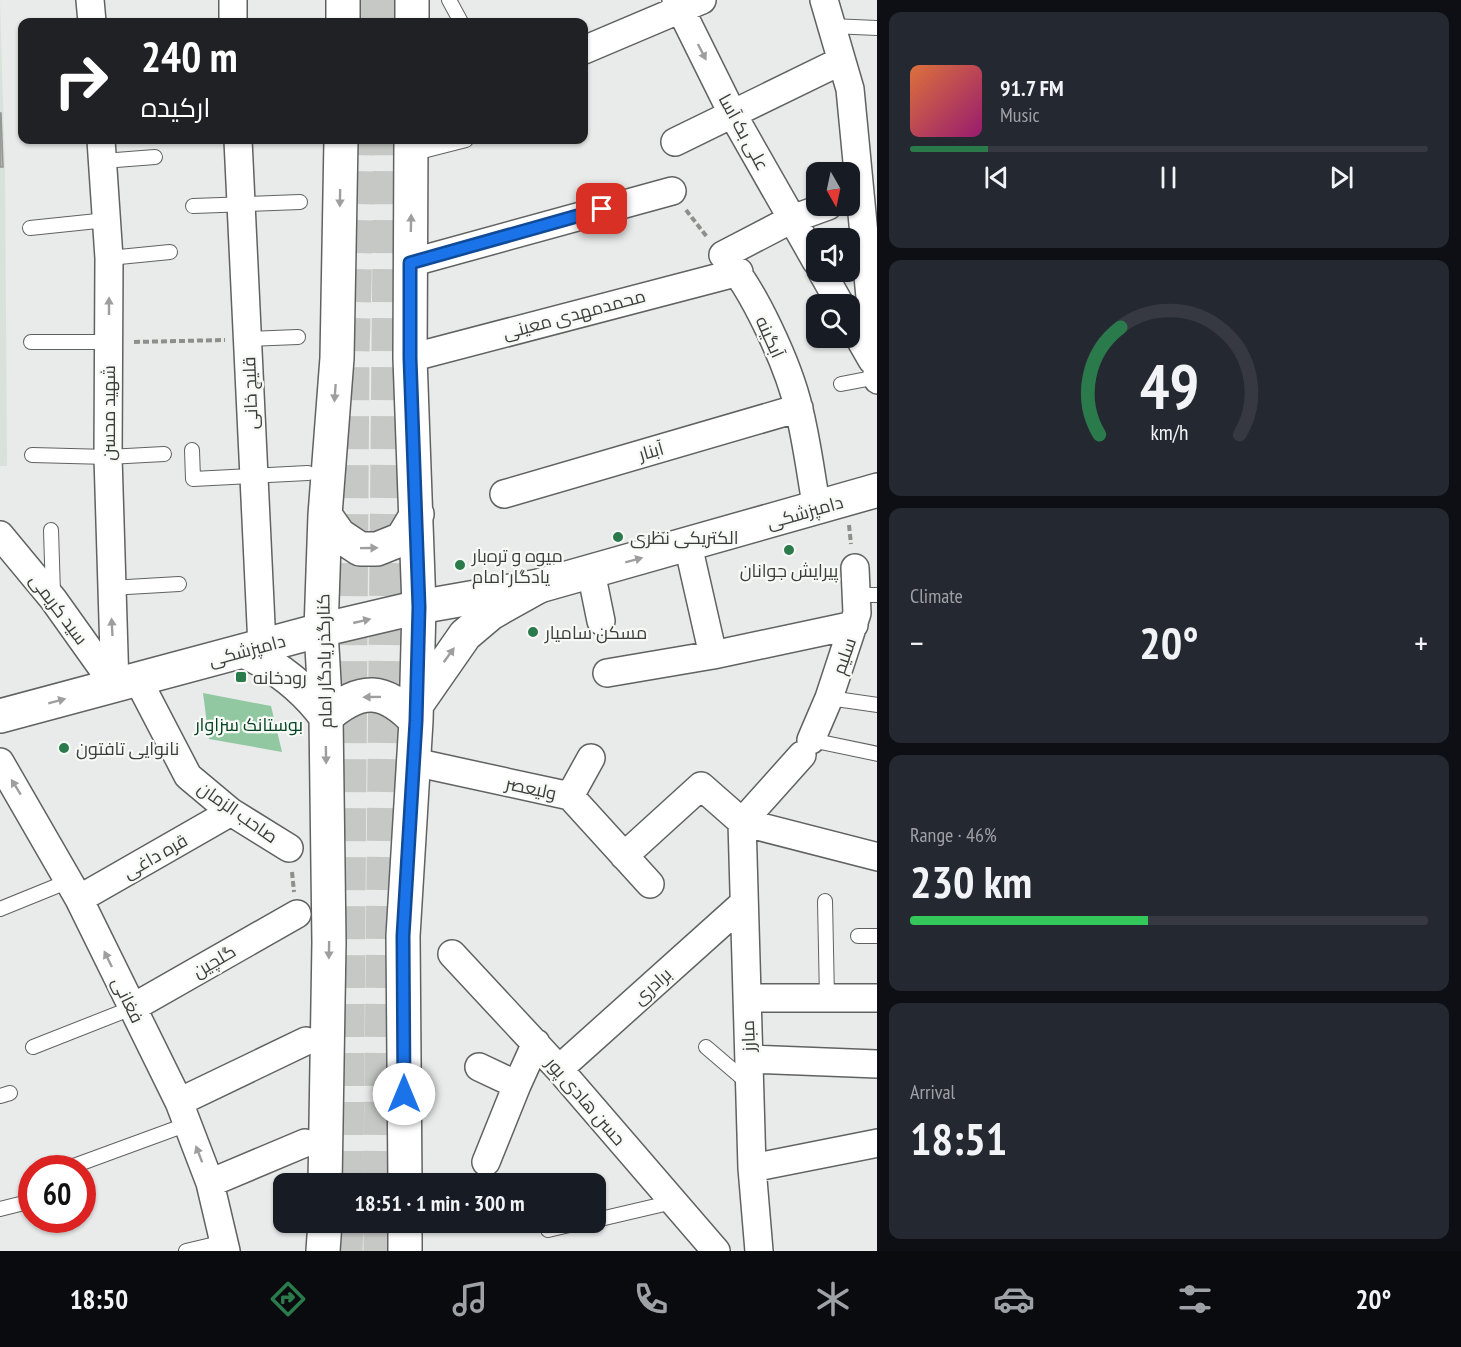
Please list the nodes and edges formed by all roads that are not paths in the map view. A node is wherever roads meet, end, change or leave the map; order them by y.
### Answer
1 (90, 0) edge
2 (233, 0) edge
3 (343, 0) edge
4 (412, 0) edge
5 (450, 0) edge
6 (824, 0) edge
7 (686, 3) edge
8 (92, 18) edge
9 (233, 18) edge
10 (343, 18) edge
11 (412, 18) edge
12 (459, 18) edge
13 (831, 26) junction
14 (877, 28) edge
15 (588, 48) edge
16 (841, 61) junction
17 (733, 115) junction
18 (675, 142) dead end
19 (238, 144) edge
20 (341, 144) edge
21 (435, 144) edge
22 (411, 147) edge
23 (102, 150) edge
24 (155, 157) dead end
25 (867, 161) edge
26 (860, 180) edge
27 (672, 191) road end
28 (300, 202) dead end
29 (241, 204) junction
30 (193, 206) dead end
31 (806, 214) edge
32 (860, 216) edge
33 (792, 219) junction
34 (107, 220) junction
35 (30, 228) dead end
36 (806, 244) edge
37 (170, 252) dead end
38 (109, 258) junction
39 (872, 261) edge
40 (410, 263) junction
41 (731, 263) junction
42 (298, 337) dead end
43 (248, 339) junction
44 (860, 340) edge
45 (31, 342) dead end
46 (109, 342) junction
47 (410, 358) junction
48 (877, 370) edge
49 (877, 378) edge
50 (841, 384) dead end
51 (799, 408) junction
52 (192, 450) dead end
53 (164, 454) dead end
54 (32, 455) dead end
55 (108, 457) junction
56 (308, 473) dead end
57 (253, 476) junction
58 (877, 490) edge
59 (504, 494) dead end
60 (831, 505) junction
61 (417, 514) junction
62 (325, 515) junction
63 (51, 530) dead end
64 (0, 535) edge
65 (688, 545) junction
66 (855, 568) road end
67 (591, 572) junction
68 (179, 584) dead end
69 (539, 586) junction
70 (110, 588) junction
71 (868, 595) edge
72 (53, 599) junction
73 (419, 607) junction
74 (601, 621) dead end
75 (854, 625) junction
76 (321, 630) junction
77 (253, 649) junction
78 (713, 655) junction
79 (607, 673) dead end
80 (126, 683) junction
81 (829, 698) junction
82 (877, 705) edge
83 (417, 712) junction
84 (0, 716) edge
85 (326, 717) junction
86 (806, 747) junction
87 (877, 754) edge
88 (591, 758) dead end
89 (0, 762) edge
90 (414, 762) junction
91 (570, 796) junction
92 (231, 812) junction
93 (742, 822) junction
94 (289, 848) dead end
95 (624, 856) junction
96 (877, 857) edge
97 (650, 884) dead end
98 (74, 890) junction
99 (825, 901) dead end
100 (744, 903) junction
101 (0, 909) edge
102 (297, 914) dead end
103 (858, 936) dead end
104 (877, 936) edge
105 (452, 954) dead end
106 (747, 998) junction
107 (826, 998) junction
108 (877, 998) edge
109 (132, 1008) junction
110 (306, 1041) dead end
111 (536, 1044) junction
112 (33, 1047) dead end
113 (706, 1047) dead end
114 (877, 1064) edge
115 (479, 1067) dead end
116 (559, 1069) junction
117 (749, 1071) junction
118 (517, 1085) junction
119 (183, 1113) junction
120 (305, 1143) dead end
121 (877, 1143) edge
122 (95, 1155) edge
123 (486, 1162) dead end
124 (752, 1168) junction
125 (325, 1173) edge
126 (405, 1173) edge
127 (210, 1183) junction
128 (673, 1202) junction
129 (18, 1204) edge
130 (0, 1209) edge
131 (606, 1218) edge
132 (324, 1233) edge
133 (405, 1233) edge
134 (225, 1247) edge
135 (186, 1251) edge
136 (323, 1251) edge
137 (405, 1251) edge
138 (716, 1251) edge
139 (759, 1251) edge

1 - 8 street
2 - 9 street
3 - 10 main road
4 - 11 main road
5 - 12 lane
6 - 13 street
7 - 15 street
7 -> 17 street, علی بک آسا
13 - 14 lane
13 - 16 street
16 - 17 street
16 - 25 street
17 - 18 street
17 - 33 street, علی بک آسا
19 - 29 street, قلیچ خانی
20 -> 62 main road, کنارگذر یادگار امام
21 - 22 lane
40 -> 22 main road
23 - 24 lane
23 - 34 street, شهید محسن
25 - 26 street
27 - 40 street
28 - 29 lane
29 - 30 lane
29 - 43 street, قلیچ خانی
31 - 33 street, محمدمهدی معینی
32 - 39 street
33 - 36 street, علی بک آسا
33 - 41 street, محمدمهدی معینی
34 - 35 lane
34 - 38 street, شهید محسن
37 - 38 lane
46 -> 38 street, شهید محسن
39 - 48 street
40 - 47 main road
41 - 47 street, محمدمهدی معینی
41 - 51 street, آبگینه
42 - 43 lane
43 - 57 street, قلیچ خانی
44 - 48 street
45 - 46 lane
46 - 55 street, شهید محسن
47 - 61 main road
48 - 49 street
49 - 50 lane
51 - 59 street, آبنار
51 - 60 street, آبگینه
52 - 57 lane
53 - 55 lane
54 - 55 lane
55 - 70 street, شهید محسن
56 - 57 lane
57 - 77 street, قلیچ خانی
58 - 60 main road, دامپزشکی
60 - 65 main road, دامپزشکی
62 -> 61 main road
61 - 73 main road
62 - 76 main road, کنارگذر یادگار امام
63 - 72 lane
64 - 72 street, سید کریمی
67 -> 65 main road, دامپزشکی
65 - 78 street
66 - 71 street, سلیم
67 - 69 main road, دامپزشکی
67 - 74 street
68 - 70 lane
69 - 73 main road, دامپزشکی
83 -> 69 main road
80 -> 70 street, شهید محسن
71 - 75 street, سلیم
72 - 80 street, سید کریمی
76 -> 73 main road, دامپزشکی
73 - 83 main road
75 - 78 street
75 - 81 street, سلیم
76 - 77 main road, دامپزشکی
76 - 85 main road, کنارگذر یادگار امام
77 - 80 main road, دامپزشکی
77 - 85 main road
78 - 79 street
84 -> 80 main road, دامپزشکی
80 - 92 street, صاحب الزمان
81 - 82 lane
81 - 86 street, سلیم
83 -> 85 main road
83 - 90 main road
85 -> 125 main road, کنارگذر یادگار امام
86 - 87 lane
86 - 93 street, سلیم
88 - 91 street
98 -> 89 street, فغانی
90 - 91 street, ولیعصر
90 - 126 main road
91 - 95 street, ولیعصر
92 - 94 street, صاحب الزمان
92 - 98 street, قره داغی
93 - 95 street
93 - 96 street
93 - 100 street, مبارز
95 - 97 street, ولیعصر
98 - 101 lane
109 -> 98 street, فغانی
99 - 107 lane
100 - 106 street, مبارز
100 - 116 street, برادری
102 - 109 street, گلچین
103 - 104 lane
105 - 111 street, حسن هادی پور
106 - 107 street
106 - 117 street, مبارز
107 - 108 street
109 - 112 lane
109 - 119 street, فغانی
110 - 119 street
111 - 116 street, حسن هادی پور
111 - 118 street
113 - 117 lane
114 - 117 street
115 - 118 street
116 - 128 street, حسن هادی پور
117 - 124 street, مبارز
118 - 123 street
119 - 122 lane
127 -> 119 street, فغانی
120 - 127 street
121 - 124 street
124 - 139 street, مبارز
127 - 134 street, فغانی
128 - 131 lane
128 - 138 street, حسن هادی پور
129 - 130 lane
132 - 136 main road
133 - 137 main road
134 - 135 lane

